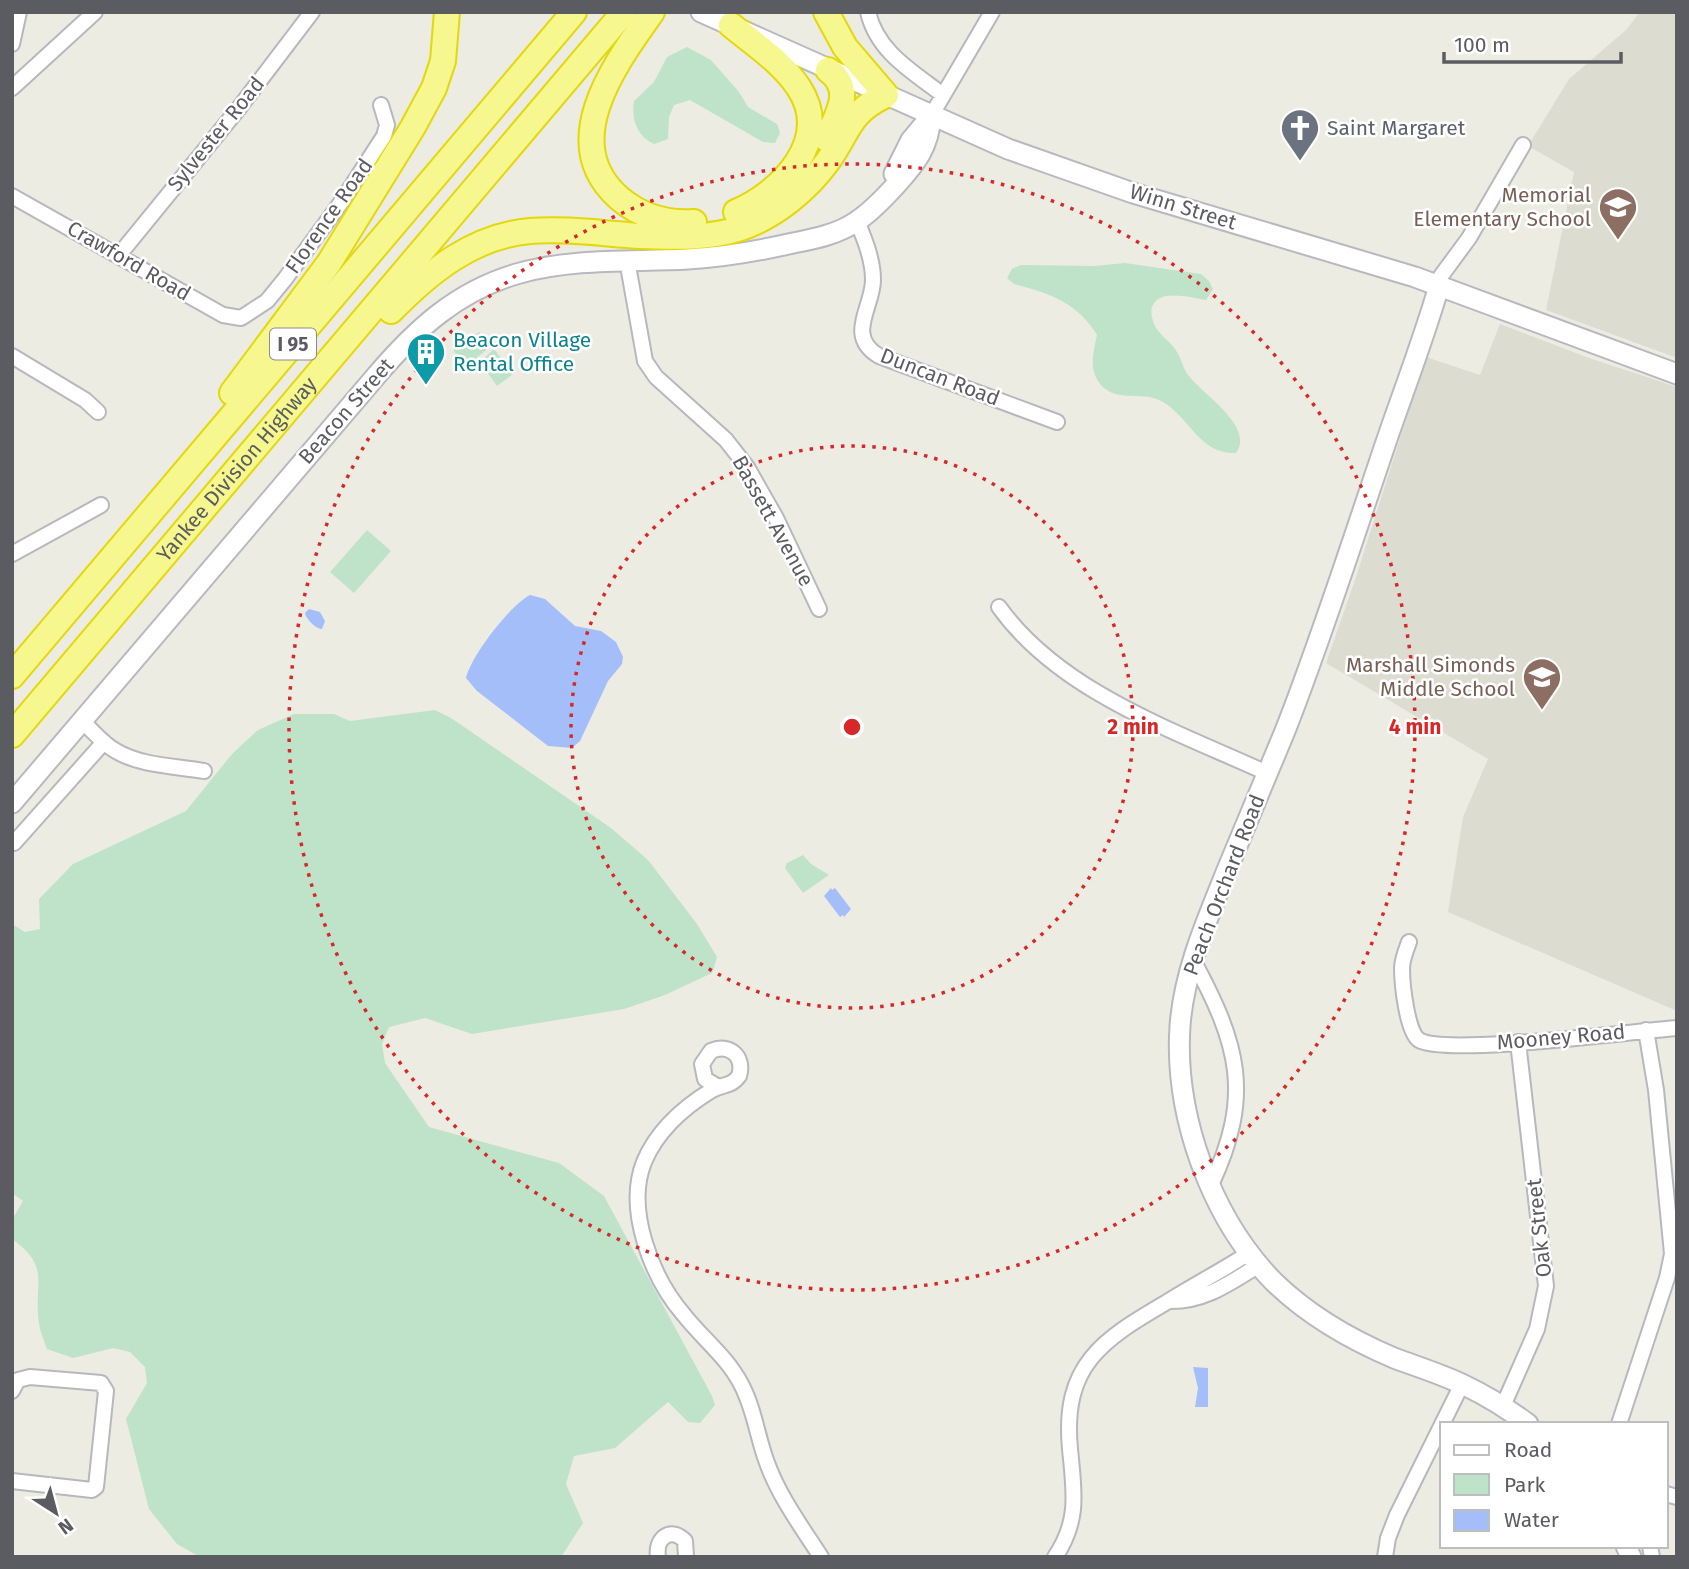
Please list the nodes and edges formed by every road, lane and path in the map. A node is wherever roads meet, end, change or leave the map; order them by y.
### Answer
1 (19, 12) edge
2 (95, 12) edge
3 (312, 12) edge
4 (447, 12) edge
5 (558, 12) edge
6 (574, 12) edge
7 (701, 12) edge
8 (826, 12) edge
9 (869, 12) edge
10 (991, 13) edge
11 (636, 16) edge
12 (731, 25) junction
13 (12, 44) edge
14 (828, 70) junction
15 (12, 88) edge
16 (886, 95) junction
17 (943, 95) junction
18 (381, 105) dead end
19 (490, 113) junction
20 (931, 116) junction
21 (1523, 145) dead end
22 (799, 192) junction
23 (12, 195) edge
24 (857, 222) junction
25 (119, 255) junction
26 (626, 260) junction
27 (1439, 286) junction
28 (248, 315) joint
29 (12, 356) edge
30 (1677, 374) edge
31 (98, 412) dead end
32 (1057, 422) dead end
33 (273, 427) junction
34 (101, 505) dead end
35 (12, 554) edge
36 (91, 583) junction
37 (999, 607) dead end
38 (819, 609) dead end
39 (12, 676) edge
40 (82, 721) junction
41 (12, 735) edge
42 (104, 742) junction
43 (204, 771) dead end
44 (1267, 774) junction
45 (12, 803) edge
46 (14, 843) edge
47 (1409, 942) dead end
48 (1193, 960) junction
49 (1677, 1028) edge
50 (1646, 1030) junction
51 (1518, 1042) junction
52 (718, 1087) dead end
53 (1211, 1185) junction
54 (1254, 1259) junction
55 (1662, 1295) junction
56 (1677, 1298) edge
57 (1462, 1384) junction
58 (12, 1391) edge
59 (1503, 1406) junction
60 (1443, 1422) edge
61 (1525, 1422) edge
62 (1620, 1422) edge
63 (1440, 1428) edge
64 (12, 1481) edge
65 (658, 1557) edge
66 (686, 1557) edge
67 (821, 1557) edge
68 (1055, 1557) edge
69 (1385, 1557) edge

1 - 13 street
2 - 15 street
3 - 25 street, Sylvester Road
4 - 36 highway
5 - 19 highway
6 - 19 highway, Yankee Division Highway / I 95
7 - 12 street, Winn Street
8 - 16 highway
9 - 17 street
10 - 17 street
11 - 12 highway
11 - 33 highway, Yankee Division Highway / I 95
12 - 14 street, Winn Street
14 - 16 street, Winn Street
14 - 22 highway
16 - 20 street, Winn Street
16 - 22 highway
17 - 20 street
18 - 28 street, Florence Road
19 - 36 highway, Yankee Division Highway / I 95
20 - 24 street, Beacon Street
20 - 27 street, Winn Street
21 - 27 street
22 - 33 highway
23 - 25 street, Crawford Road
24 - 26 street, Beacon Street
24 - 32 street, Duncan Road
25 - 28 street, Crawford Road
26 - 38 street, Bassett Avenue
26 - 40 street, Beacon Street
27 - 30 street, Winn Street
27 - 44 street, Peach Orchard Road
29 - 31 street
33 - 41 highway, Yankee Division Highway / I 95
34 - 35 street
36 - 39 highway, Yankee Division Highway / I 95
37 - 44 street
40 - 42 street
40 - 45 street, Beacon Street
42 - 43 street
42 - 46 street
44 - 48 street, Peach Orchard Road
47 - 51 street, Mooney Road
48 - 53 street, Peach Orchard Road
48 - 53 street
49 - 50 street, Mooney Road
50 - 51 street, Mooney Road
50 - 55 street
51 - 59 street, Oak Street
52 - 67 street
53 - 54 street, Peach Orchard Road
54 - 57 street, Peach Orchard Road
54 - 68 street
55 - 56 street
55 - 62 street
57 - 59 street, Peach Orchard Road
57 - 60 street
58 - 64 street
59 - 61 street, Peach Orchard Road
63 - 69 street
65 - 66 street

